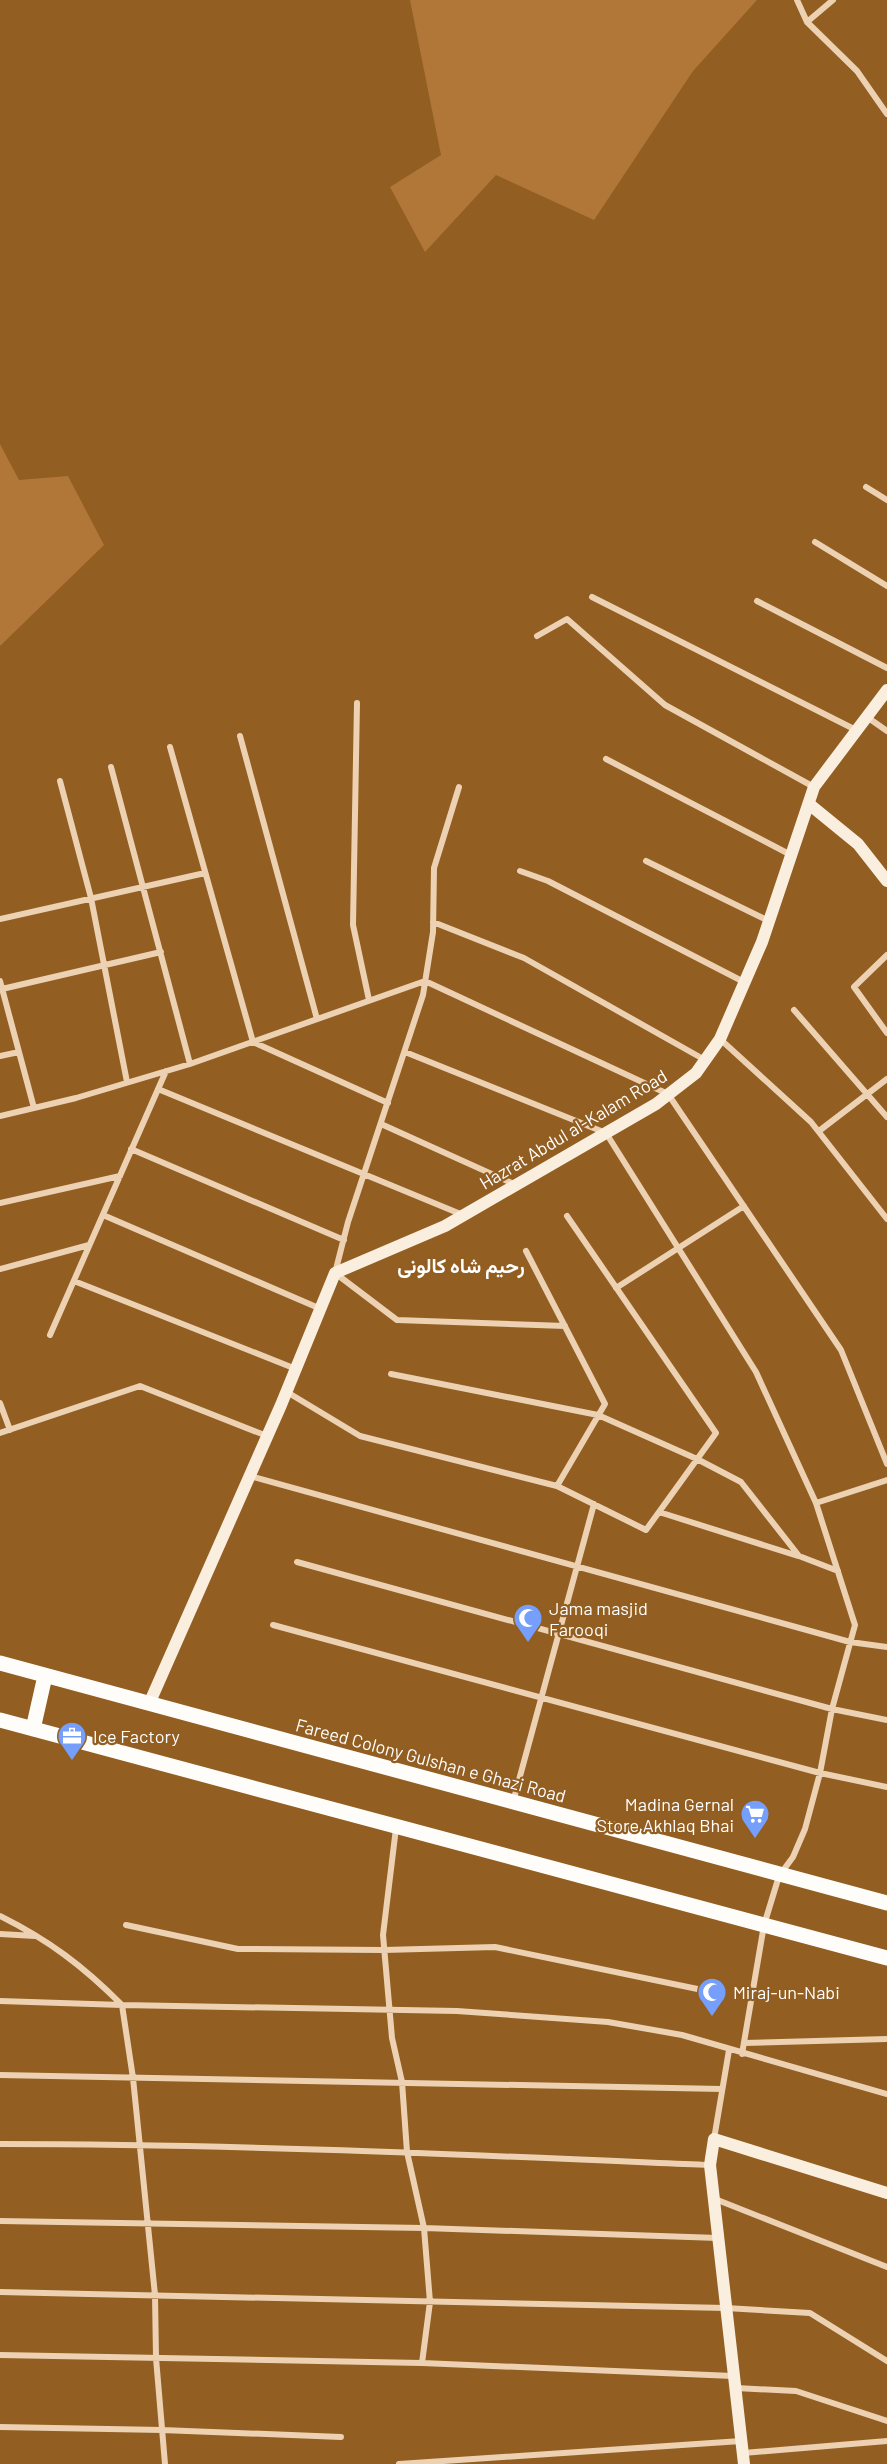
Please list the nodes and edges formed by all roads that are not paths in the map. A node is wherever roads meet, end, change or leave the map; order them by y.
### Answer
1 (797, 0) edge
2 (833, 0) edge
3 (807, 22) junction
4 (887, 114) edge
5 (866, 486) dead end
6 (887, 500) edge
7 (815, 542) dead end
8 (887, 586) edge
9 (592, 597) dead end
10 (757, 601) dead end
11 (537, 636) dead end
12 (887, 668) edge
13 (887, 690) edge
14 (357, 703) dead end
15 (867, 717) junction
16 (857, 730) junction
17 (887, 731) edge
18 (240, 736) dead end
19 (170, 747) dead end
20 (606, 759) dead end
21 (111, 767) dead end
22 (60, 781) dead end
23 (459, 787) dead end
24 (814, 787) junction
25 (809, 804) junction
26 (792, 856) junction
27 (646, 861) dead end
28 (520, 871) dead end
29 (205, 873) junction
30 (887, 881) edge
31 (145, 887) junction
32 (91, 898) junction
33 (0, 919) edge
34 (770, 921) junction
35 (433, 922) junction
36 (161, 952) junction
37 (887, 955) edge
38 (104, 965) junction
39 (0, 981) edge
40 (425, 981) junction
41 (744, 982) junction
42 (2, 989) junction
43 (369, 1000) junction
44 (794, 1010) dead end
45 (317, 1019) junction
46 (887, 1033) edge
47 (720, 1039) junction
48 (253, 1042) junction
49 (19, 1052) junction
50 (405, 1052) junction
51 (0, 1056) edge
52 (705, 1060) junction
53 (190, 1064) junction
54 (166, 1071) junction
55 (887, 1079) edge
56 (127, 1082) junction
57 (158, 1089) junction
58 (668, 1094) junction
59 (867, 1094) junction
60 (388, 1103) junction
61 (34, 1108) junction
62 (0, 1116) edge
63 (887, 1117) edge
64 (381, 1124) junction
65 (819, 1131) junction
66 (606, 1133) junction
67 (131, 1149) junction
68 (364, 1174) junction
69 (120, 1176) junction
70 (516, 1185) junction
71 (0, 1203) edge
72 (744, 1206) junction
73 (103, 1215) junction
74 (464, 1215) junction
75 (567, 1216) dead end
76 (887, 1219) edge
77 (344, 1240) junction
78 (89, 1245) junction
79 (678, 1248) junction
80 (526, 1251) dead end
81 (0, 1269) edge
82 (335, 1273) junction
83 (74, 1281) junction
84 (616, 1288) junction
85 (321, 1309) junction
86 (565, 1326) junction
87 (50, 1335) dead end
88 (296, 1369) junction
89 (391, 1374) dead end
90 (286, 1392) junction
91 (0, 1403) edge
92 (598, 1415) junction
93 (10, 1430) junction
94 (0, 1433) edge
95 (267, 1437) junction
96 (698, 1459) junction
97 (887, 1464) edge
98 (249, 1476) junction
99 (887, 1480) edge
100 (557, 1486) junction
101 (816, 1503) junction
102 (594, 1504) junction
103 (659, 1512) junction
104 (799, 1556) junction
105 (297, 1562) dead end
106 (577, 1566) junction
107 (838, 1571) junction
108 (273, 1625) dead end
109 (558, 1634) junction
110 (850, 1642) junction
111 (887, 1647) edge
112 (0, 1663) edge
113 (45, 1676) junction
114 (541, 1699) junction
115 (149, 1704) junction
116 (832, 1709) junction
117 (0, 1720) edge
118 (887, 1720) edge
119 (33, 1729) junction
120 (820, 1773) junction
121 (887, 1787) edge
122 (512, 1803) junction
123 (396, 1828) junction
124 (780, 1876) junction
125 (887, 1903) edge
126 (0, 1916) edge
127 (126, 1925) dead end
128 (764, 1925) junction
129 (0, 1934) edge
130 (38, 1936) junction
131 (384, 1950) junction
132 (887, 1958) edge
133 (712, 1992) dead end
134 (0, 2001) edge
135 (122, 2005) junction
136 (390, 2009) junction
137 (887, 2039) edge
138 (744, 2043) junction
139 (729, 2050) junction
140 (742, 2054) junction
141 (0, 2075) edge
142 (133, 2078) junction
143 (402, 2082) junction
144 (722, 2089) junction
145 (887, 2094) edge
146 (714, 2139) junction
147 (0, 2144) edge
148 (138, 2144) junction
149 (407, 2152) junction
150 (711, 2165) junction
151 (887, 2193) edge
152 (714, 2199) junction
153 (0, 2222) edge
154 (148, 2223) junction
155 (424, 2228) junction
156 (718, 2238) junction
157 (887, 2268) edge
158 (0, 2292) edge
159 (155, 2295) junction
160 (430, 2302) junction
161 (726, 2308) junction
162 (0, 2355) edge
163 (156, 2358) junction
164 (887, 2361) edge
165 (422, 2363) junction
166 (735, 2382) junction
167 (887, 2421) edge
168 (0, 2427) edge
169 (162, 2430) junction
170 (341, 2437) dead end
171 (887, 2441) edge
172 (743, 2453) edge
173 (165, 2464) edge
174 (399, 2464) edge

1 - 3 street
2 - 3 street
3 - 4 street
5 - 6 street
7 - 8 street
9 - 16 street
10 - 12 street
11 - 24 street
13 - 15 street, Hazrat Abdul al-Kalam Road
14 - 43 street
15 - 16 street, Hazrat Abdul al-Kalam Road
15 - 17 street
16 - 24 street, Hazrat Abdul al-Kalam Road
18 - 45 street
19 - 29 street
20 - 26 street
21 - 31 street
22 - 32 street
23 - 35 street
24 - 25 street, Hazrat Abdul al-Kalam Road
25 - 26 street, Hazrat Abdul al-Kalam Road
25 - 30 street
26 - 34 street, Hazrat Abdul al-Kalam Road
27 - 34 street
28 - 41 street
29 - 31 street
29 - 48 street
31 - 32 street
31 - 36 street
32 - 33 street
32 - 38 street
34 - 41 street, Hazrat Abdul al-Kalam Road
35 - 40 street
35 - 52 street
36 - 38 street
36 - 53 street
37 - 46 street
38 - 42 street
38 - 56 street
39 - 42 street
40 - 43 street
40 - 50 street
40 - 58 street
41 - 47 street, Hazrat Abdul al-Kalam Road
42 - 49 street
43 - 45 street
44 - 59 street
45 - 48 street
47 - 52 street, Hazrat Abdul al-Kalam Road
47 - 65 street
48 - 53 street
48 - 60 street
49 - 51 street
49 - 61 street
50 - 60 street
50 - 66 street
52 - 58 street, Hazrat Abdul al-Kalam Road
53 - 54 street
54 - 56 street
54 - 57 street
55 - 59 street
56 - 61 street
57 - 67 street
57 - 68 street
58 - 66 street, Hazrat Abdul al-Kalam Road
58 - 72 street
59 - 63 street
59 - 65 street
60 - 64 street
61 - 62 street
64 - 68 street
64 - 70 street
65 - 76 street
66 - 70 street, Hazrat Abdul al-Kalam Road
66 - 79 street
67 - 69 street
67 - 77 street
68 - 74 street
68 - 77 street
69 - 71 street
69 - 73 street
70 - 74 street, Hazrat Abdul al-Kalam Road
72 - 79 street
72 - 97 street
73 - 78 street
73 - 85 street
74 - 82 street, Hazrat Abdul al-Kalam Road
75 - 84 street
77 - 82 street
78 - 81 street
78 - 83 street
79 - 84 street
79 - 101 street
80 - 86 street
82 - 85 street
82 - 86 street
83 - 87 street
83 - 88 street
84 - 96 street
85 - 88 street
86 - 92 street
88 - 90 street
89 - 92 street
90 - 95 street
90 - 100 street
91 - 93 street
92 - 96 street
92 - 100 street
93 - 94 street
93 - 95 street
95 - 98 street
96 - 103 street
96 - 104 street
98 - 106 street
98 - 115 street
99 - 101 street
100 - 102 street
101 - 107 street
102 - 103 street
102 - 106 street
103 - 104 street
104 - 107 street
105 - 109 street
106 - 109 street
106 - 110 street
107 - 110 street
108 - 114 street
109 - 114 street
109 - 116 street
110 - 111 street
110 - 116 street
112 - 113 main road, Fareed Colony Gulshan e Ghazi Road
113 - 115 main road, Fareed Colony Gulshan e Ghazi Road
113 - 119 main road
114 - 120 street
114 - 122 street
115 - 122 main road, Fareed Colony Gulshan e Ghazi Road
116 - 118 street
116 - 120 street
117 - 119 main road
119 - 123 main road
120 - 121 street
120 - 124 street
122 - 124 main road, Fareed Colony Gulshan e Ghazi Road
123 - 128 main road
123 - 131 street
124 - 125 main road, Fareed Colony Gulshan e Ghazi Road
124 - 128 street
126 - 130 street
127 - 131 street
128 - 132 main road
128 - 138 street
129 - 130 street
130 - 135 street
131 - 133 street
131 - 136 street
134 - 135 street
135 - 136 street
135 - 142 street
136 - 139 street
136 - 143 street
137 - 138 street
138 - 140 street
139 - 140 street
139 - 144 street
140 - 145 street
141 - 142 street
142 - 143 street
142 - 148 street
143 - 144 street
143 - 149 street
144 - 146 street
146 - 150 street
146 - 151 street
147 - 148 street
148 - 149 street
148 - 154 street
149 - 150 street
149 - 155 street
150 - 152 street
152 - 156 street
152 - 157 street
153 - 154 street
154 - 155 street
154 - 159 street
155 - 156 street
155 - 160 street
156 - 161 street
158 - 159 street
159 - 160 street
159 - 163 street
160 - 161 street
160 - 165 street
161 - 164 street
161 - 166 street
162 - 163 street
163 - 165 street
163 - 169 street
165 - 166 street
166 - 167 street
166 - 172 street
168 - 169 street
169 - 170 street
169 - 173 street
171 - 172 street
172 - 174 street

